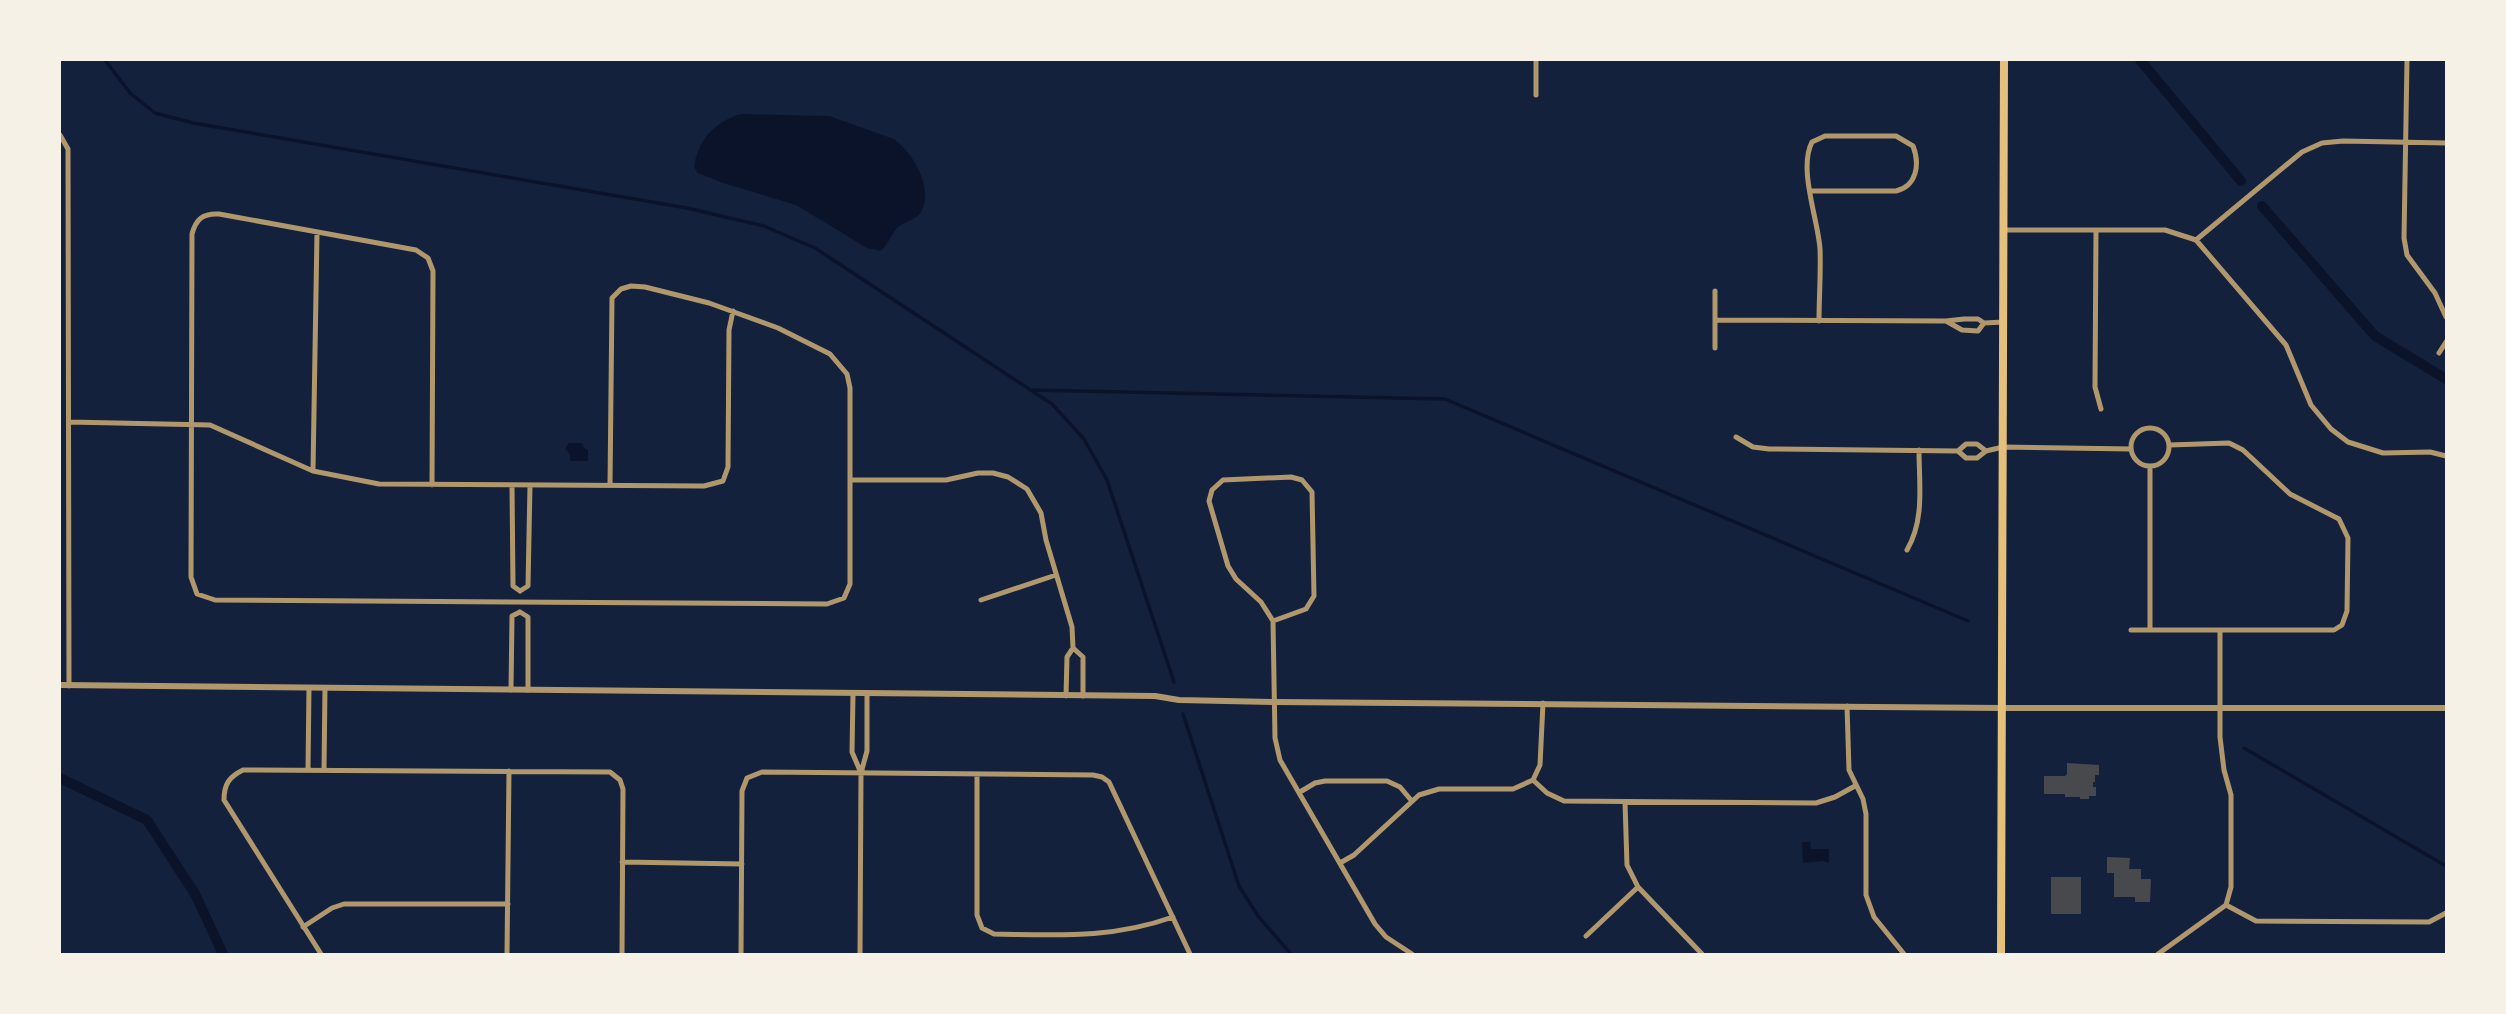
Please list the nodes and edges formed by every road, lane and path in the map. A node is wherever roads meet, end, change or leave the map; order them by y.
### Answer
1 (1536, 60) edge
2 (2004, 60) edge
3 (2407, 60) edge
4 (1536, 94) dead end
5 (60, 136) edge
6 (2404, 142) junction
7 (2446, 143) edge
8 (1810, 191) junction
9 (2004, 230) junction
10 (2096, 230) junction
11 (317, 233) junction
12 (2196, 240) junction
13 (1715, 291) dead end
14 (733, 311) junction
15 (2446, 317) edge
16 (1716, 320) junction
17 (1819, 321) junction
18 (1945, 321) junction
19 (2004, 322) junction
20 (1984, 323) junction
21 (2446, 342) edge
22 (1716, 348) dead end
23 (2439, 353) dead end
24 (2101, 409) dead end
25 (69, 422) junction
26 (192, 425) junction
27 (1736, 438) dead end
28 (2169, 445) junction
29 (2003, 447) junction
30 (2131, 449) junction
31 (1919, 450) junction
32 (1958, 451) junction
33 (1986, 451) junction
34 (2446, 456) edge
35 (2150, 466) junction
36 (313, 471) junction
37 (850, 480) junction
38 (432, 485) junction
39 (512, 485) junction
40 (530, 485) junction
41 (610, 485) junction
42 (1907, 550) dead end
43 (1056, 575) junction
44 (520, 591) junction
45 (60, 599) edge
46 (70, 599) junction
47 (981, 600) dead end
48 (520, 602) junction
49 (520, 612) junction
50 (1273, 621) junction
51 (2131, 630) dead end
52 (2220, 630) junction
53 (2150, 631) junction
54 (1073, 648) junction
55 (60, 685) edge
56 (69, 685) junction
57 (309, 688) junction
58 (324, 688) junction
59 (511, 690) junction
60 (528, 691) junction
61 (853, 694) junction
62 (867, 694) junction
63 (1066, 696) junction
64 (1083, 696) junction
65 (1275, 702) junction
66 (1543, 702) junction
67 (1847, 706) junction
68 (2003, 708) junction
69 (2220, 708) junction
70 (2446, 708) edge
71 (308, 770) junction
72 (324, 770) junction
73 (509, 772) junction
74 (861, 772) junction
75 (977, 774) junction
76 (1533, 780) junction
77 (1855, 786) junction
78 (1300, 792) junction
79 (1411, 800) junction
80 (1625, 802) junction
81 (622, 862) junction
82 (1340, 863) junction
83 (742, 864) junction
84 (1638, 887) junction
85 (508, 904) junction
86 (2226, 905) junction
87 (2446, 913) edge
88 (1173, 917) junction
89 (303, 927) junction
90 (1586, 936) dead end
91 (1695, 948) junction
92 (321, 954) edge
93 (507, 954) edge
94 (622, 954) edge
95 (741, 954) edge
96 (860, 954) edge
97 (1190, 954) edge
98 (1412, 954) edge
99 (1688, 954) edge
100 (1702, 954) edge
101 (1904, 954) edge
102 (2001, 954) edge
103 (2158, 954) edge

1 - 4 street
2 - 9 main road
3 - 6 street
5 - 25 street
6 - 7 street
6 - 12 street
6 - 15 street
8 - 8 street
8 - 17 street
9 - 10 street
9 - 19 main road
10 - 12 street
10 - 24 street
11 - 26 street
11 - 36 street
11 - 38 street
12 - 34 street
13 - 16 street
14 - 37 street
14 - 41 street
14 - 41 street
16 - 17 street
16 - 22 street
17 - 18 street
18 - 20 street
18 - 20 street
19 - 20 street
19 - 29 main road
21 - 23 street
25 - 26 street
25 - 46 street
26 - 36 street
26 - 48 street
27 - 31 street
28 - 30 street
28 - 35 street
28 - 52 street
29 - 30 street
29 - 33 street
29 - 68 main road
30 - 35 street
31 - 32 street
31 - 42 street
32 - 33 street
32 - 33 street
35 - 53 street
36 - 38 street
37 - 43 street
37 - 48 street
38 - 39 street
39 - 40 street
39 - 44 street
40 - 41 street
40 - 44 street
43 - 47 street
43 - 54 street
44 - 48 street
45 - 46 street
46 - 56 street
48 - 49 street
49 - 59 street
49 - 60 street
50 - 50 street
50 - 65 street
51 - 53 street
52 - 53 street
52 - 69 street
54 - 63 street
54 - 64 street
55 - 56 street
56 - 57 street
57 - 58 street
57 - 71 street
58 - 59 street
58 - 72 street
59 - 60 street
60 - 61 street
61 - 62 street
61 - 74 street
62 - 63 street
62 - 74 street
63 - 64 street
64 - 65 street
65 - 66 street
65 - 78 street
66 - 67 street
66 - 76 street
67 - 68 street
67 - 77 street
68 - 69 street
68 - 102 main road
69 - 70 street
69 - 86 street
71 - 72 street
71 - 89 street
72 - 73 street
73 - 81 street
73 - 85 street
74 - 75 street
74 - 83 street
74 - 96 street
75 - 88 street
75 - 88 street
76 - 79 street
76 - 80 street
77 - 80 street
77 - 101 street
78 - 79 street
78 - 82 street
79 - 82 street
80 - 84 street
81 - 83 street
81 - 94 street
82 - 98 street
83 - 95 street
84 - 90 street
84 - 91 street
85 - 89 street
85 - 93 street
86 - 87 street
86 - 103 street
88 - 97 street
89 - 92 street
91 - 99 street
91 - 100 street

